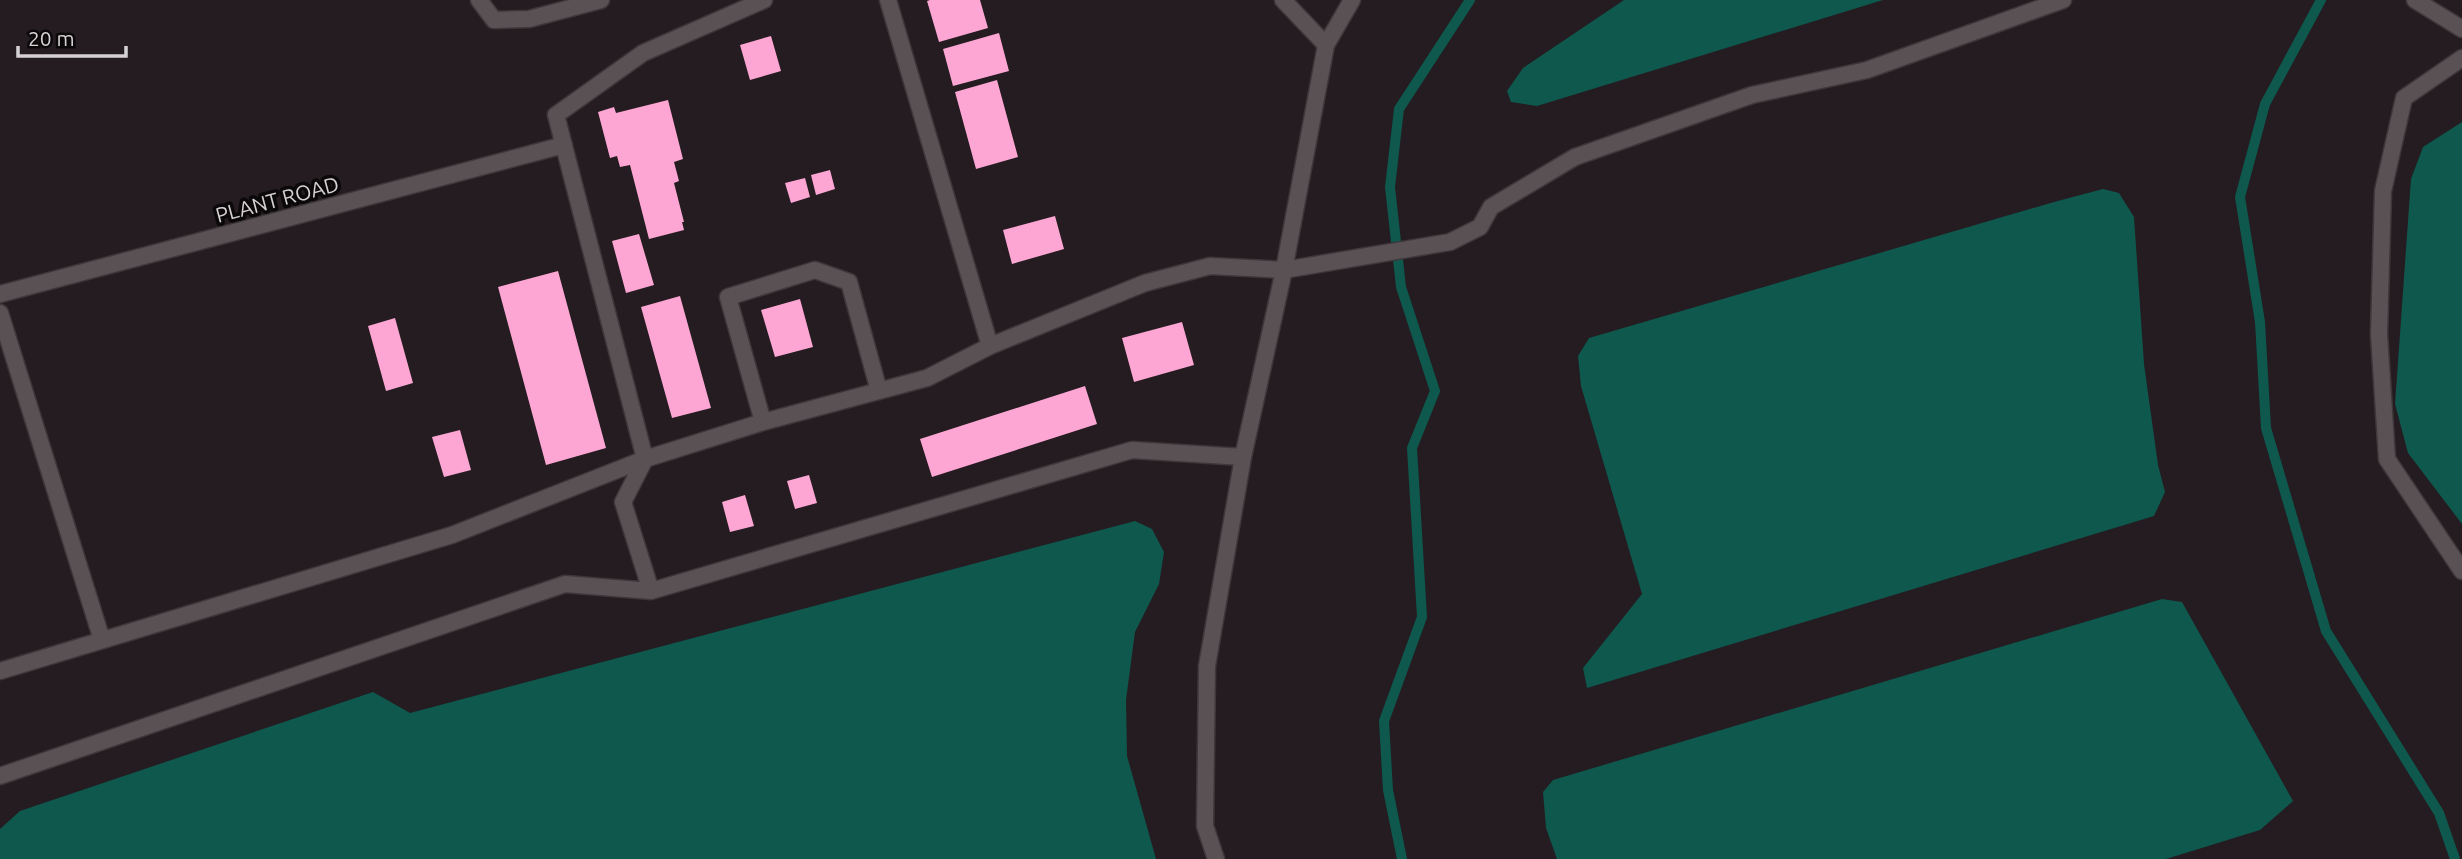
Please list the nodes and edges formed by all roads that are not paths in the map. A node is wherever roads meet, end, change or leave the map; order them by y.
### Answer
1 (479, 0) edge
2 (601, 0) edge
3 (764, 0) edge
4 (888, 0) edge
5 (1283, 0) edge
6 (1352, 0) edge
7 (2063, 0) edge
8 (2416, 0) edge
9 (2462, 29) edge
10 (1326, 45) junction
11 (2462, 58) edge
12 (565, 145) junction
13 (1284, 270) junction
14 (0, 294) edge
15 (0, 313) edge
16 (990, 346) junction
17 (879, 391) junction
18 (764, 422) junction
19 (1242, 457) junction
20 (645, 459) junction
21 (2462, 571) edge
22 (651, 591) junction
23 (102, 640) junction
24 (0, 671) edge
25 (0, 776) edge
26 (1216, 859) edge

1 - 2 lane
3 - 12 lane
4 - 16 lane
5 - 10 lane
6 - 10 lane
7 - 13 lane
8 - 9 lane
10 - 13 lane
11 - 21 lane
12 - 14 lane, PLANT ROAD
12 - 20 lane
13 - 16 lane
13 - 19 lane
15 - 23 lane
16 - 17 lane
17 - 18 lane
17 - 18 lane
18 - 20 lane
19 - 22 lane
19 - 26 lane
20 - 22 lane
20 - 23 lane
22 - 25 lane
23 - 24 lane

